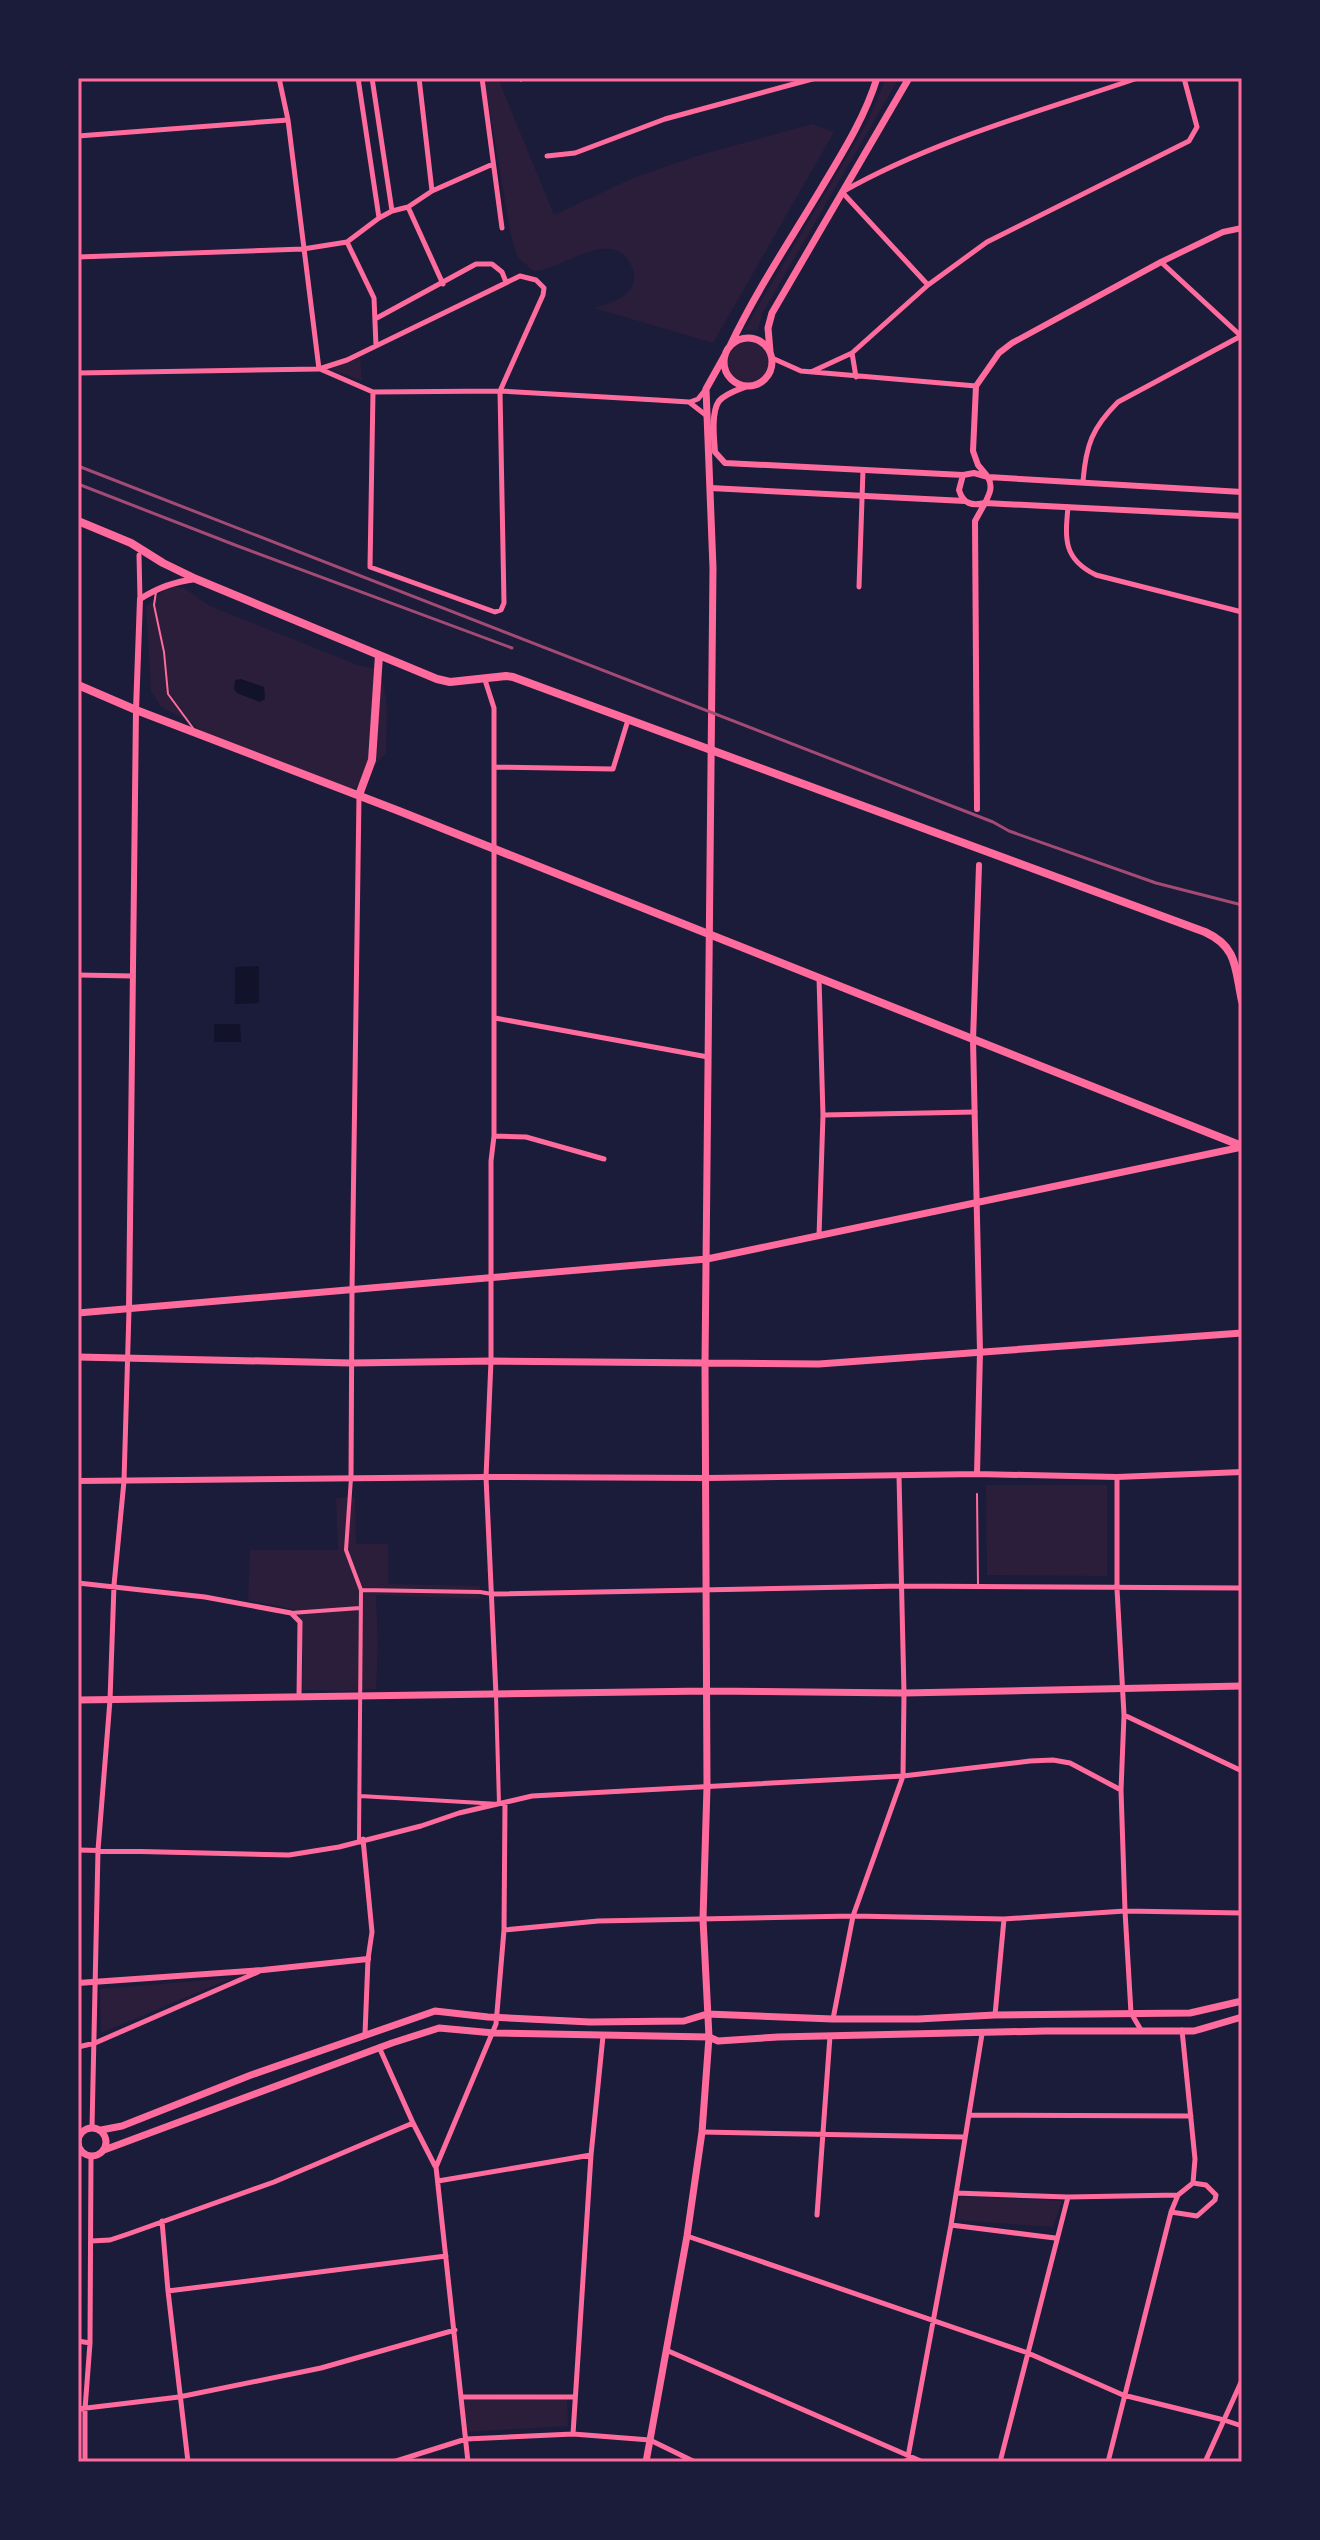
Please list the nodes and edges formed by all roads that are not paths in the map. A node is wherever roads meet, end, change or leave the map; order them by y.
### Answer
1 (279, 78) edge
2 (358, 78) edge
3 (372, 78) edge
4 (419, 78) edge
5 (482, 78) edge
6 (816, 78) edge
7 (877, 78) edge
8 (909, 78) edge
9 (1138, 78) edge
10 (1184, 78) edge
11 (288, 120) junction
12 (78, 136) edge
13 (547, 156) dead end
14 (493, 164) junction
15 (432, 191) junction
16 (842, 192) junction
17 (408, 207) junction
18 (392, 211) junction
19 (379, 218) junction
20 (502, 228) dead end
21 (1242, 228) edge
22 (347, 242) junction
23 (303, 249) junction
24 (78, 257) edge
25 (1161, 262) junction
26 (506, 282) junction
27 (443, 284) junction
28 (928, 285) junction
29 (375, 319) junction
30 (1241, 336) edge
31 (376, 346) junction
32 (730, 346) junction
33 (852, 353) junction
34 (725, 355) junction
35 (771, 355) junction
36 (319, 369) junction
37 (811, 372) junction
38 (78, 373) edge
39 (856, 377) junction
40 (747, 386) junction
41 (976, 386) junction
42 (706, 389) junction
43 (500, 391) junction
44 (373, 392) junction
45 (689, 402) junction
46 (709, 417) junction
47 (863, 470) junction
48 (963, 475) junction
49 (988, 477) junction
50 (1083, 481) junction
51 (710, 488) junction
52 (1242, 492) edge
53 (862, 496) junction
54 (965, 501) junction
55 (985, 503) junction
56 (1068, 506) junction
57 (1242, 516) edge
58 (78, 521) edge
59 (140, 552) junction
60 (196, 579) junction
61 (859, 587) dead end
62 (156, 588) junction
63 (140, 599) junction
64 (1242, 612) edge
65 (379, 655) junction
66 (485, 680) junction
67 (78, 685) edge
68 (136, 710) junction
69 (628, 720) junction
70 (196, 732) junction
71 (494, 767) junction
72 (359, 795) junction
73 (977, 809) dead end
74 (494, 849) junction
75 (979, 865) dead end
76 (711, 936) junction
77 (78, 975) edge
78 (133, 976) junction
79 (819, 977) junction
80 (1242, 1001) edge
81 (495, 1018) junction
82 (973, 1040) junction
83 (709, 1057) junction
84 (975, 1112) junction
85 (823, 1115) junction
86 (494, 1136) junction
87 (1242, 1146) edge
88 (604, 1159) dead end
89 (975, 1202) junction
90 (819, 1236) junction
91 (707, 1259) junction
92 (492, 1277) junction
93 (352, 1290) junction
94 (129, 1310) junction
95 (78, 1313) edge
96 (1242, 1333) edge
97 (980, 1352) junction
98 (78, 1357) edge
99 (126, 1357) junction
100 (491, 1361) junction
101 (351, 1363) junction
102 (705, 1364) junction
103 (1242, 1472) edge
104 (977, 1474) junction
105 (899, 1476) junction
106 (486, 1477) junction
107 (1117, 1477) junction
108 (351, 1478) junction
109 (706, 1478) junction
110 (78, 1481) edge
111 (124, 1481) junction
112 (977, 1494) dead end
113 (78, 1583) edge
114 (114, 1585) junction
115 (901, 1586) junction
116 (978, 1587) junction
117 (1242, 1588) edge
118 (705, 1589) junction
119 (1117, 1589) junction
120 (361, 1590) junction
121 (492, 1594) junction
122 (360, 1608) junction
123 (291, 1613) junction
124 (1242, 1686) edge
125 (1122, 1690) junction
126 (706, 1691) junction
127 (904, 1693) junction
128 (496, 1695) junction
129 (299, 1697) junction
130 (360, 1697) junction
131 (78, 1700) edge
132 (110, 1700) junction
133 (1124, 1715) junction
134 (1242, 1771) edge
135 (903, 1776) junction
136 (707, 1787) junction
137 (1121, 1790) junction
138 (360, 1796) junction
139 (502, 1804) junction
140 (361, 1840) junction
141 (78, 1850) edge
142 (98, 1850) junction
143 (1125, 1911) junction
144 (1242, 1913) edge
145 (853, 1916) junction
146 (703, 1919) junction
147 (1004, 1919) junction
148 (504, 1930) junction
149 (368, 1959) junction
150 (263, 1970) junction
151 (96, 1982) junction
152 (78, 1983) edge
153 (1242, 2001) edge
154 (1131, 2013) junction
155 (1172, 2013) junction
156 (707, 2014) junction
157 (1060, 2014) junction
158 (995, 2015) junction
159 (496, 2017) junction
160 (1242, 2017) edge
161 (833, 2019) junction
162 (1141, 2030) junction
163 (1059, 2031) junction
164 (1178, 2031) junction
165 (494, 2033) junction
166 (365, 2034) junction
167 (982, 2034) junction
168 (603, 2036) junction
169 (830, 2036) junction
170 (709, 2037) junction
171 (95, 2043) junction
172 (78, 2047) edge
173 (379, 2047) junction
174 (301, 2057) junction
175 (307, 2075) junction
176 (970, 2115) junction
177 (1191, 2116) junction
178 (413, 2123) junction
179 (92, 2128) junction
180 (101, 2130) junction
181 (80, 2131) edge
182 (702, 2132) junction
183 (821, 2134) junction
184 (964, 2137) junction
185 (104, 2150) junction
186 (80, 2152) edge
187 (591, 2155) junction
188 (91, 2156) junction
189 (436, 2167) junction
190 (438, 2181) junction
191 (1193, 2183) junction
192 (956, 2193) junction
193 (1178, 2195) junction
194 (1068, 2197) junction
195 (1171, 2212) junction
196 (817, 2215) dead end
197 (162, 2221) junction
198 (951, 2225) junction
199 (687, 2236) junction
200 (1055, 2238) junction
201 (91, 2241) junction
202 (446, 2256) junction
203 (168, 2291) junction
204 (934, 2319) junction
205 (455, 2330) junction
206 (78, 2341) edge
207 (90, 2343) junction
208 (666, 2350) junction
209 (1028, 2353) junction
210 (1242, 2380) edge
211 (1123, 2395) junction
212 (179, 2397) junction
213 (462, 2397) junction
214 (573, 2397) junction
215 (82, 2409) edge
216 (1224, 2420) junction
217 (1242, 2426) edge
218 (573, 2434) junction
219 (466, 2439) junction
220 (650, 2440) junction
221 (908, 2459) edge
222 (85, 2462) edge
223 (188, 2462) edge
224 (393, 2462) edge
225 (468, 2462) edge
226 (646, 2462) edge
227 (695, 2462) edge
228 (923, 2462) edge
229 (1000, 2462) edge
230 (1108, 2462) edge
231 (1205, 2462) edge

1 - 11 street
2 - 19 street
3 - 18 street
4 - 15 street
5 - 14 street
6 - 13 street
7 - 32 main road
8 - 16 main road
9 - 16 street
10 - 28 street
11 - 12 street
11 - 23 street
14 - 15 street
14 - 20 street
15 - 17 street
16 - 28 street
16 - 35 main road
17 - 18 street
17 - 27 street
18 - 19 street
19 - 22 street
21 - 25 street
22 - 23 street
22 - 29 street
23 - 24 street
23 - 36 street
25 - 30 street
25 - 41 street
26 - 27 street
26 - 31 street
26 - 43 street
27 - 29 street
28 - 33 street
29 - 31 street
30 - 50 street
31 - 36 street
32 - 34 main road
32 - 35 main road
33 - 37 street
33 - 39 street
34 - 40 main road
34 - 42 main road
35 - 37 street
35 - 40 main road
36 - 38 street
36 - 44 street
37 - 39 street
39 - 41 street
40 - 47 street
41 - 49 street
42 - 45 street
42 - 46 main road
43 - 44 street
43 - 44 street
43 - 45 street
45 - 46 street
46 - 51 main road
47 - 48 street
47 - 53 street
48 - 49 street
48 - 54 street
49 - 50 street
49 - 55 street
50 - 52 street
51 - 53 street
51 - 76 main road
53 - 54 street
53 - 61 street
54 - 55 street
55 - 56 street
55 - 73 street
56 - 57 street
56 - 64 street
58 - 59 main road
59 - 60 main road
59 - 63 street
60 - 62 street
60 - 65 main road
62 - 63 street
62 - 70 lane
63 - 68 street
65 - 66 main road
65 - 72 main road
66 - 69 main road
66 - 71 street
67 - 68 main road
68 - 70 main road
68 - 78 street
69 - 71 street
69 - 80 main road
70 - 72 main road
71 - 74 street
72 - 74 main road
72 - 93 street
74 - 76 main road
74 - 81 street
75 - 82 street
76 - 79 main road
76 - 83 main road
77 - 78 street
78 - 94 street
79 - 82 main road
79 - 85 street
81 - 83 street
81 - 86 street
82 - 84 street
82 - 87 main road
83 - 91 main road
84 - 85 street
84 - 89 street
85 - 90 street
86 - 88 street
86 - 92 street
87 - 89 main road
89 - 90 main road
89 - 97 street
90 - 91 main road
91 - 92 main road
91 - 102 main road
92 - 93 main road
92 - 100 street
93 - 94 main road
93 - 101 street
94 - 95 main road
94 - 99 street
96 - 97 main road
97 - 102 main road
97 - 104 street
98 - 99 main road
99 - 101 main road
99 - 111 street
100 - 101 main road
100 - 102 main road
100 - 106 street
101 - 108 street
102 - 109 main road
103 - 107 street
104 - 105 street
104 - 107 street
105 - 109 street
105 - 115 street
106 - 108 street
106 - 109 street
106 - 121 street
107 - 119 street
108 - 111 street
108 - 120 street
109 - 118 main road
110 - 111 street
111 - 114 street
112 - 116 lane
113 - 114 street
114 - 123 street
114 - 132 street
115 - 116 street
115 - 118 street
115 - 127 street
116 - 119 street
117 - 119 street
118 - 121 street
118 - 126 main road
119 - 125 street
120 - 121 street
120 - 122 street
121 - 128 street
122 - 123 street
122 - 130 street
123 - 129 street
124 - 125 main road
125 - 127 main road
125 - 133 street
126 - 127 main road
126 - 128 main road
126 - 136 main road
127 - 135 street
128 - 130 main road
128 - 139 street
129 - 130 main road
129 - 132 main road
130 - 138 street
131 - 132 main road
132 - 142 street
133 - 134 street
133 - 137 street
135 - 136 street
135 - 137 street
135 - 145 street
136 - 139 street
136 - 146 main road
137 - 143 street
138 - 139 street
138 - 140 street
139 - 140 street
139 - 148 street
140 - 142 street
140 - 149 street
141 - 142 street
142 - 151 street
143 - 144 street
143 - 147 street
143 - 154 street
145 - 146 street
145 - 147 street
145 - 161 street
146 - 148 street
146 - 156 main road
147 - 158 street
148 - 159 street
149 - 150 street
149 - 166 street
150 - 151 street
150 - 171 street
151 - 152 street
151 - 171 street
153 - 155 main road
154 - 155 main road
154 - 157 main road
154 - 162 street
155 - 164 main road
156 - 159 main road
156 - 161 main road
156 - 170 main road
157 - 158 main road
157 - 163 main road
158 - 161 main road
159 - 165 street
159 - 166 main road
160 - 164 main road
162 - 163 main road
162 - 164 main road
163 - 167 main road
164 - 177 street
165 - 168 main road
165 - 173 main road
165 - 189 street
166 - 174 main road
167 - 169 main road
167 - 176 street
168 - 170 main road
168 - 187 street
169 - 170 main road
169 - 183 street
170 - 182 main road
171 - 172 street
171 - 179 street
173 - 175 main road
173 - 178 street
174 - 175 main road
174 - 180 main road
175 - 185 main road
176 - 177 street
176 - 184 street
177 - 191 street
178 - 189 street
178 - 197 street
179 - 180 main road
179 - 181 main road
180 - 185 main road
181 - 186 main road
182 - 183 street
182 - 199 main road
183 - 184 street
183 - 196 street
184 - 192 street
185 - 188 main road
186 - 188 main road
187 - 190 street
187 - 214 street
188 - 201 street
189 - 190 street
190 - 202 street
191 - 193 street
191 - 195 street
192 - 194 street
192 - 198 street
193 - 194 street
193 - 195 street
194 - 200 street
195 - 211 street
197 - 201 street
197 - 203 street
198 - 200 street
198 - 204 street
199 - 204 street
199 - 208 main road
200 - 209 street
201 - 207 street
202 - 203 street
202 - 205 street
203 - 212 street
204 - 209 street
204 - 221 street
205 - 212 street
205 - 213 street
206 - 207 street
207 - 215 street
208 - 220 main road
208 - 221 street
209 - 211 street
209 - 229 street
210 - 216 street
211 - 216 street
211 - 230 street
212 - 215 street
212 - 223 street
213 - 214 street
213 - 219 street
214 - 218 street
215 - 222 street
216 - 217 street
216 - 231 street
218 - 219 street
218 - 220 street
219 - 224 street
219 - 225 street
220 - 226 main road
220 - 227 street
221 - 228 street

